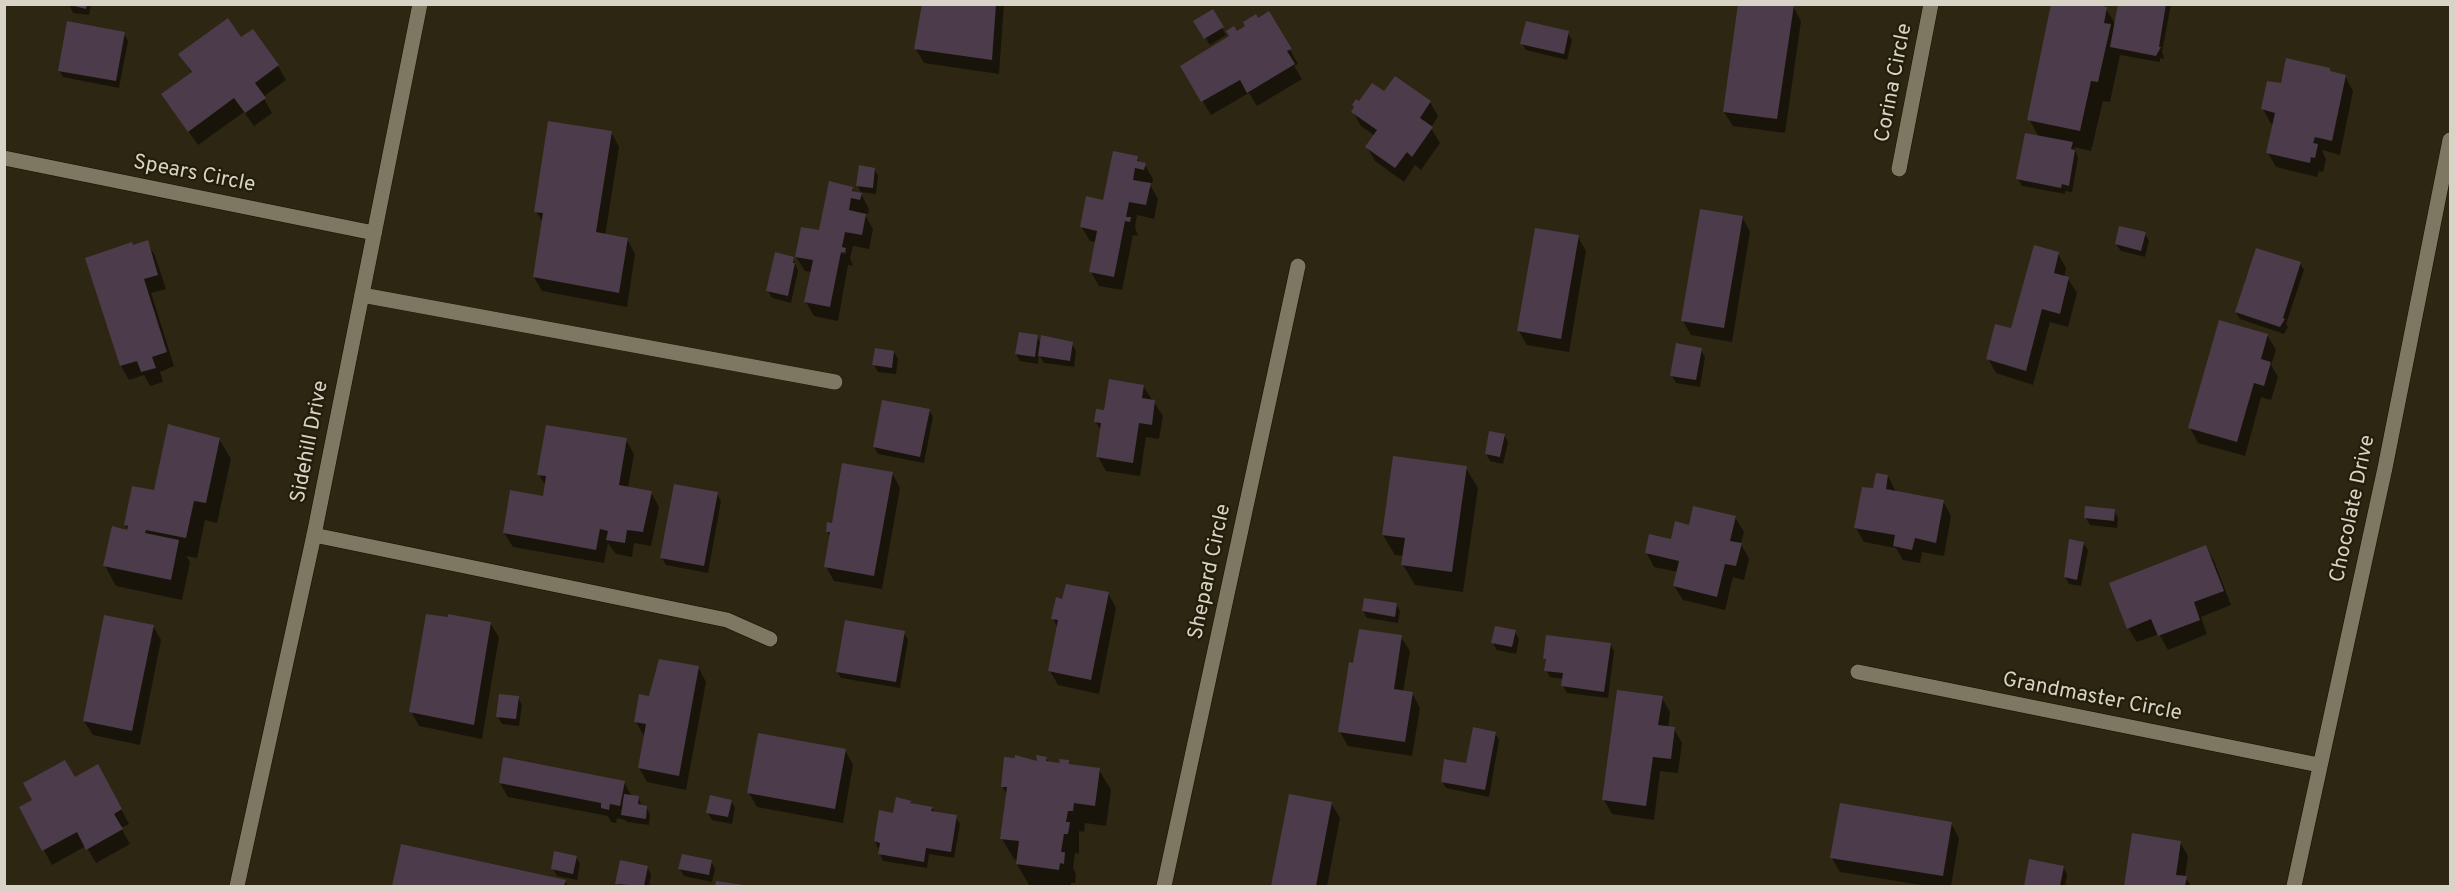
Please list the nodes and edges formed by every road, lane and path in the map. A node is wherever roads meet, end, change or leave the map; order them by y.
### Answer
1 (420, 4) edge
2 (1931, 4) edge
3 (2451, 140) edge
4 (4, 158) edge
5 (1899, 169) dead end
6 (374, 233) junction
7 (1298, 266) dead end
8 (362, 295) junction
9 (835, 382) dead end
10 (314, 536) junction
11 (770, 639) dead end
12 (1858, 672) dead end
13 (2319, 765) junction
14 (237, 886) edge
15 (1164, 886) edge
16 (2294, 886) edge

1 - 6 street, Sidehill Drive
2 - 5 street, Corina Circle
3 - 13 street, Chocolate Drive
4 - 6 street, Spears Circle
6 - 8 street, Sidehill Drive
7 - 15 street, Shepard Circle
8 - 9 street
8 - 10 street, Sidehill Drive
10 - 11 street
10 - 14 street, Sidehill Drive
12 - 13 street, Grandmaster Circle
13 - 16 street, Chocolate Drive

